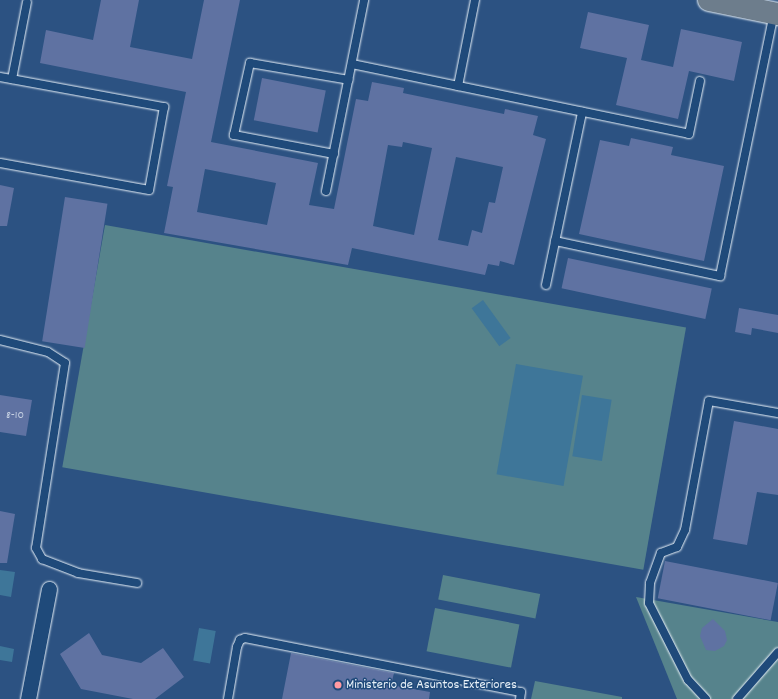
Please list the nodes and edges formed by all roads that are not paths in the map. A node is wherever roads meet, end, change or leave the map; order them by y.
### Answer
1 (364, 0) edge
2 (475, 0) edge
3 (709, 0) edge
4 (26, 1) edge
5 (776, 9) edge
6 (352, 64) junction
7 (0, 77) edge
8 (12, 79) junction
9 (349, 80) junction
10 (700, 81) dead end
11 (458, 86) junction
12 (582, 112) junction
13 (334, 154) junction
14 (0, 163) edge
15 (326, 191) dead end
16 (555, 241) junction
17 (546, 285) dead end
18 (0, 340) edge
19 (778, 413) edge
20 (137, 583) dead end
21 (49, 589) dead end
22 (778, 652) edge
23 (28, 699) edge
24 (228, 699) edge
25 (520, 699) edge
26 (706, 699) edge
27 (737, 699) edge

1 - 6 lane
2 - 11 lane
3 - 5 main road
4 - 8 lane
5 - 16 lane
6 - 9 lane
6 - 11 lane
7 - 8 lane
8 - 14 lane
9 - 13 lane
9 - 13 lane
10 - 12 lane
11 - 12 lane
12 - 16 lane
13 - 15 lane
16 - 17 lane
18 - 20 lane
19 - 26 lane
21 - 23 street
22 - 27 lane
24 - 25 lane

